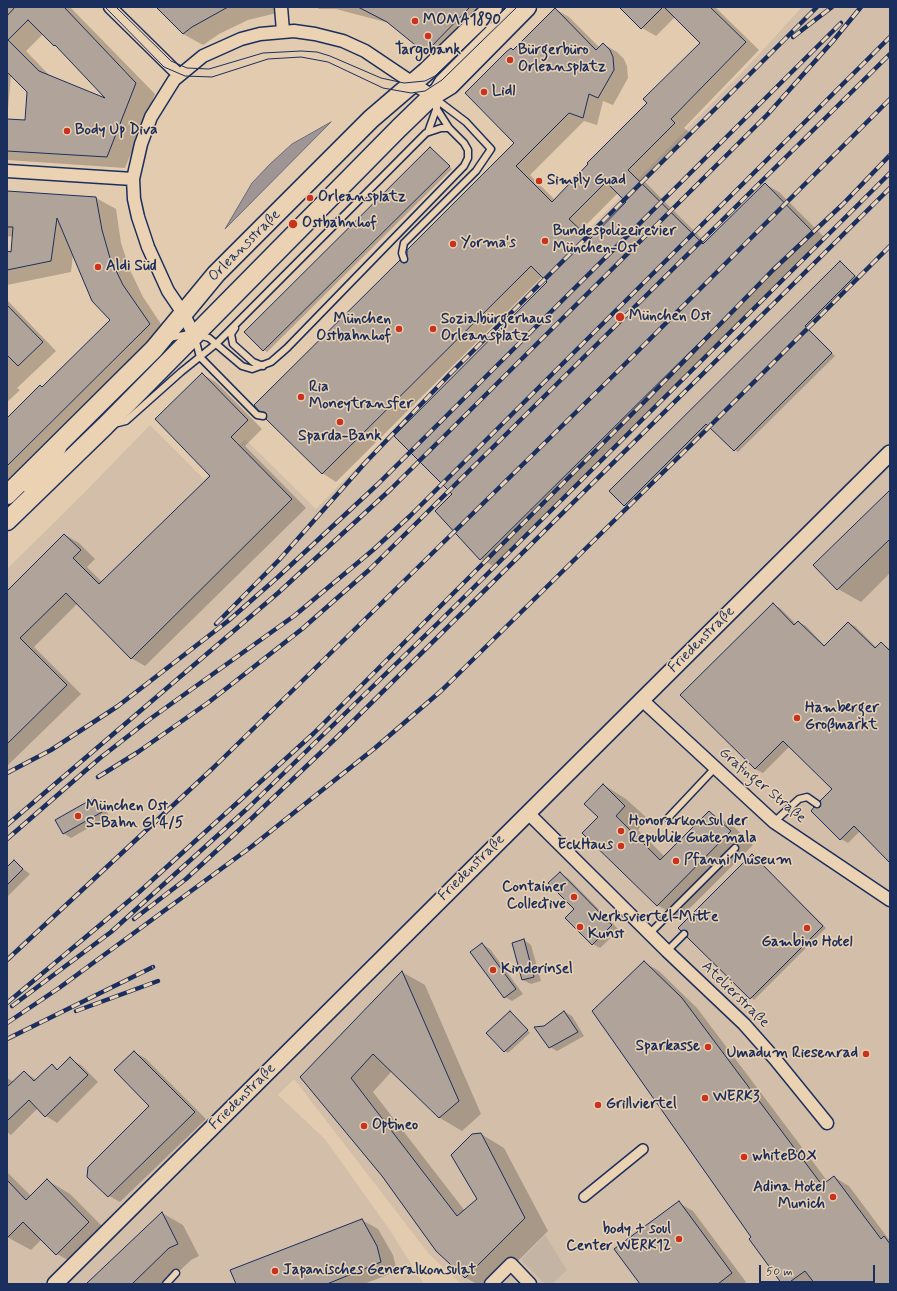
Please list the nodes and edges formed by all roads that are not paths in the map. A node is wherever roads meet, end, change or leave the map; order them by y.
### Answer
1 (110, 7) edge
2 (281, 7) edge
3 (492, 7) edge
4 (511, 7) edge
5 (526, 7) edge
6 (283, 32) junction
7 (179, 75) junction
8 (414, 82) junction
9 (436, 102) junction
10 (449, 128) junction
11 (428, 132) junction
12 (7, 171) edge
13 (133, 179) junction
14 (404, 259) dead end
15 (183, 313) junction
16 (237, 323) junction
17 (194, 335) junction
18 (161, 341) junction
19 (217, 343) junction
20 (200, 357) junction
21 (263, 366) junction
22 (263, 416) dead end
23 (105, 426) junction
24 (890, 453) edge
25 (16, 494) edge
26 (7, 503) edge
27 (7, 520) edge
28 (642, 700) junction
29 (715, 768) junction
30 (817, 804) dead end
31 (528, 813) junction
32 (668, 818) dead end
33 (774, 822) junction
34 (735, 848) dead end
35 (890, 900) edge
36 (649, 934) junction
37 (684, 934) dead end
38 (667, 951) junction
39 (827, 1123) dead end
40 (644, 1149) dead end
41 (584, 1197) dead end
42 (176, 1273) dead end
43 (55, 1284) edge
44 (166, 1284) edge
45 (490, 1284) edge
46 (530, 1284) edge

1 - 7 street
2 - 6 street
3 - 8 main road, Orleansstraße
4 - 9 lane
5 - 9 main road, Orleansstraße
6 - 7 street
6 - 8 street
7 - 13 street
8 - 9 street
8 - 15 main road, Orleansstraße
9 - 10 lane
9 - 11 lane
9 - 14 lane
9 - 17 main road, Orleansstraße
10 - 11 lane
10 - 21 lane
11 - 16 lane
12 - 13 street
13 - 15 street
15 - 17 street
15 - 18 main road, Orleansstraße
16 - 19 lane
16 - 21 lane
17 - 18 lane
17 - 19 lane
17 - 20 lane
17 - 23 main road, Orleansstraße
18 - 25 main road, Orleansstraße
19 - 20 lane
19 - 21 lane
20 - 22 lane
20 - 23 lane
23 - 27 main road, Orleansstraße
24 - 28 street, Friedenstraße
25 - 26 lane
28 - 29 street, Grafinger Straße
28 - 31 street, Friedenstraße
29 - 32 lane
29 - 33 street, Grafinger Straße
30 - 33 lane
31 - 36 street, Atelierstraße
31 - 43 street, Friedenstraße
33 - 35 street, Grafinger Straße
34 - 36 lane
36 - 38 street, Atelierstraße
37 - 38 lane
38 - 39 street, Atelierstraße
40 - 41 street
42 - 44 lane
45 - 46 street

